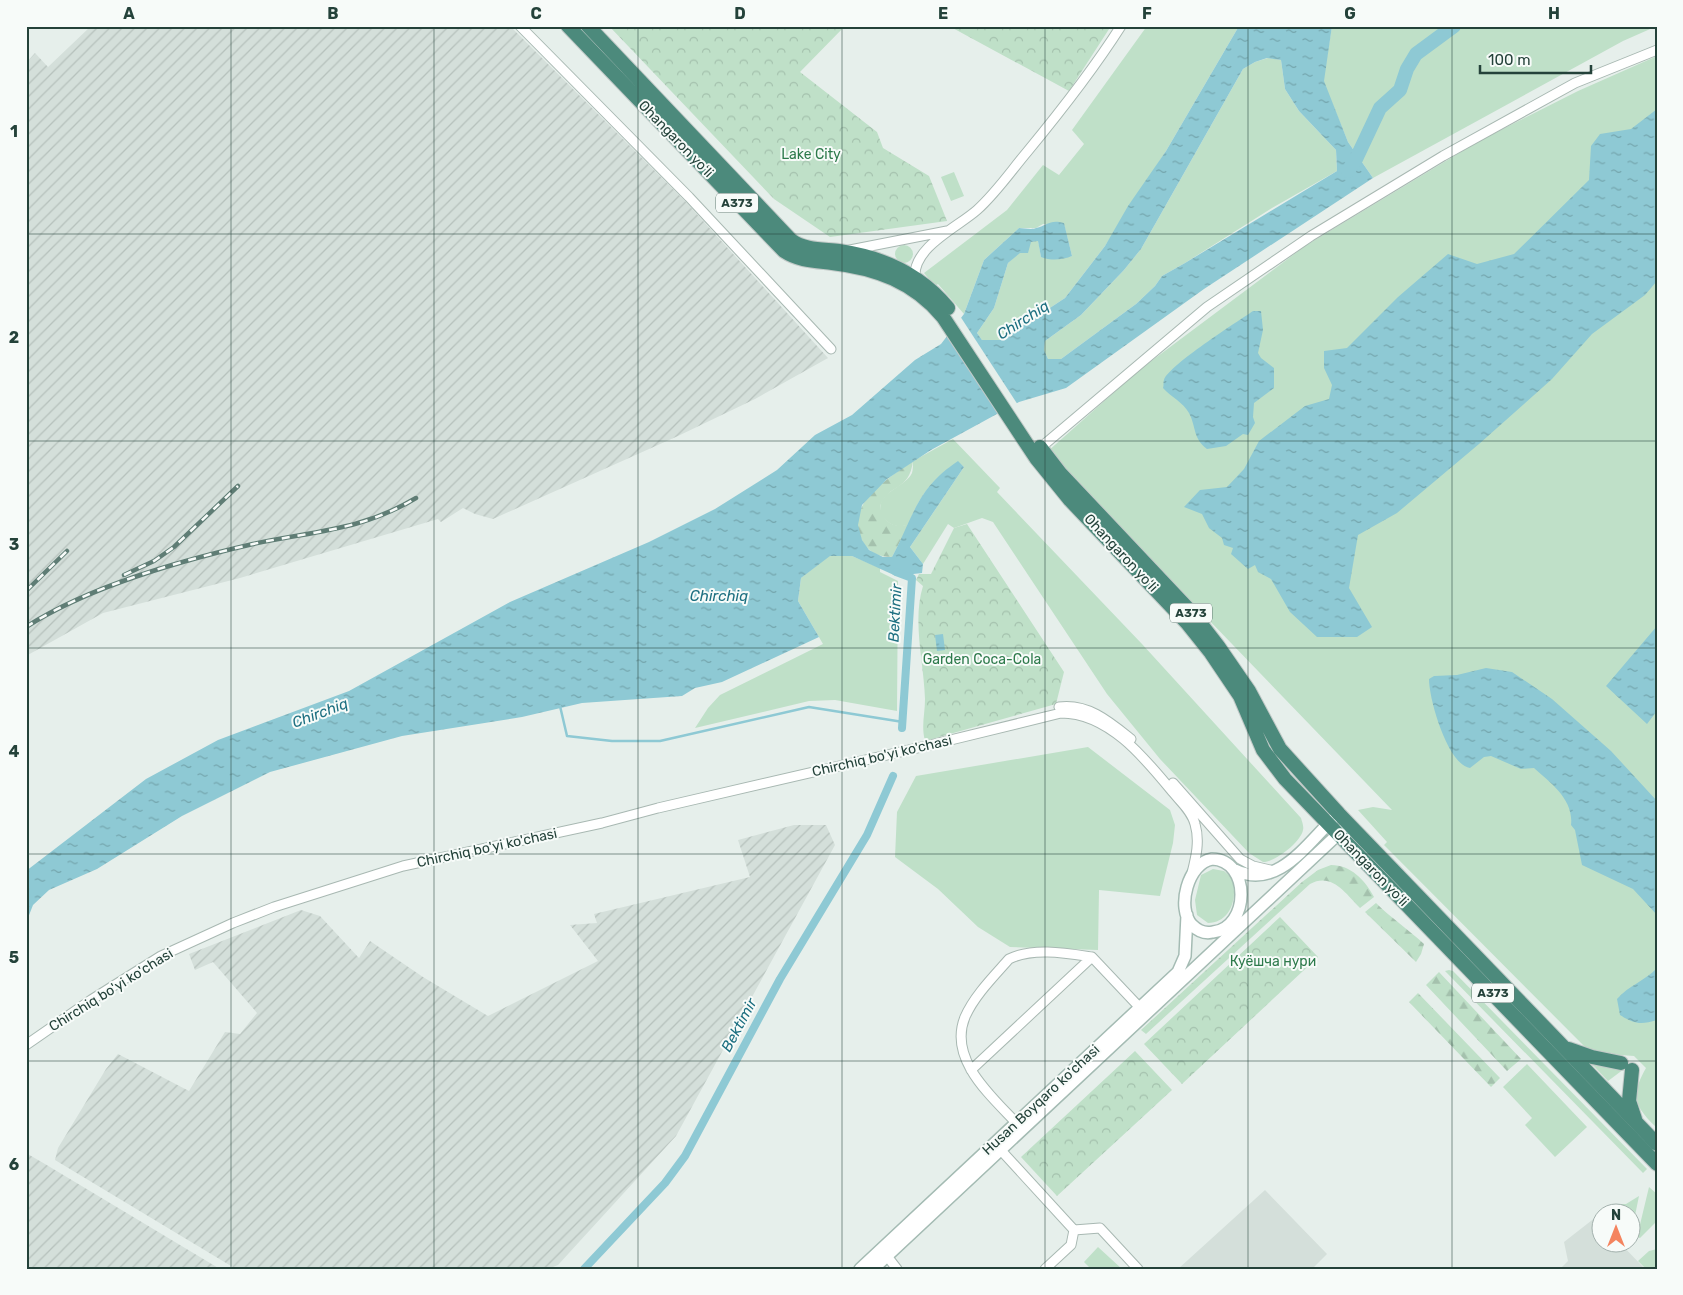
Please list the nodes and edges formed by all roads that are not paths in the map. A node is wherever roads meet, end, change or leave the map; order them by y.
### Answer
1 (520, 26) edge
2 (568, 26) edge
3 (588, 26) edge
4 (1121, 26) edge
5 (1657, 50) edge
6 (948, 231) junction
7 (840, 251) junction
8 (915, 277) junction
9 (947, 314) junction
10 (830, 349) dead end
11 (1013, 416) junction
12 (1046, 443) dead end
13 (980, 732) junction
14 (1339, 814) junction
15 (1328, 824) junction
16 (1350, 824) junction
17 (1339, 835) junction
18 (1228, 846) junction
19 (1282, 868) junction
20 (1235, 870) junction
21 (1192, 873) junction
22 (1269, 900) junction
23 (1187, 914) junction
24 (1231, 923) junction
25 (1217, 950) junction
26 (1092, 957) junction
27 (1143, 1011) junction
28 (26, 1044) edge
29 (1563, 1046) junction
30 (971, 1070) junction
31 (1638, 1124) junction
32 (1019, 1126) junction
33 (1657, 1144) edge
34 (998, 1146) junction
35 (1657, 1164) edge
36 (1074, 1230) junction
37 (884, 1252) junction
38 (860, 1269) edge
39 (873, 1269) edge
40 (896, 1269) edge
41 (1045, 1269) edge
42 (1138, 1269) edge

1 - 10 street
2 - 9 highway, Ohangaron yoʻli / A373
3 - 7 highway, Ohangaron yoʻli / A373
4 - 6 street
5 - 12 street
6 - 7 street
6 - 8 street
7 - 8 highway, Ohangaron yoʻli / A373
8 - 9 highway, Ohangaron yoʻli / A373
9 - 11 highway, Ohangaron yoʻli / A373
11 - 14 highway, Ohangaron yoʻli / A373
11 - 15 highway, Ohangaron yoʻli / A373
13 - 18 street, Chirchiq bo'yi ko'chasi
13 - 21 street, Chirchiq bo'yi ko'chasi
13 - 28 street, Chirchiq bo'yi ko'chasi
14 - 15 main road
14 - 16 highway, Ohangaron yoʻli / A373
15 - 17 highway, Ohangaron yoʻli / A373
15 - 19 main road
16 - 17 main road, Husan Boyqaro ko'chasi
16 - 29 highway, Ohangaron yoʻli / A373
17 - 22 main road, Husan Boyqaro ko'chasi
17 - 35 highway, Ohangaron yoʻli / A373
18 - 19 street, Chirchiq bo'yi ko'chasi
18 - 20 street, Chirchiq bo'yi ko'chasi
19 - 20 main road
20 - 21 main road
20 - 24 main road, Husan Boyqaro ko'chasi
21 - 23 main road, Husan Boyqaro ko'chasi
22 - 24 main road, Husan Boyqaro ko'chasi
22 - 25 main road, Husan Boyqaro ko'chasi
23 - 24 main road, Husan Boyqaro ko'chasi
23 - 27 main road, Husan Boyqaro ko'chasi
24 - 25 main road, Husan Boyqaro ko'chasi
25 - 27 main road, Husan Boyqaro ko'chasi
26 - 27 street
26 - 30 street
26 - 30 street
27 - 32 main road, Husan Boyqaro ko'chasi
29 - 31 highway, Ohangaron yoʻli / A373
29 - 31 highway
30 - 32 street
31 - 33 highway, Ohangaron yoʻli / A373
32 - 34 main road, Husan Boyqaro ko'chasi
34 - 36 street
34 - 37 main road, Husan Boyqaro ko'chasi
36 - 41 street
36 - 42 street
37 - 38 main road, Husan Boyqaro ko'chasi
37 - 39 main road, Husan Boyqaro ko'chasi
37 - 40 street

